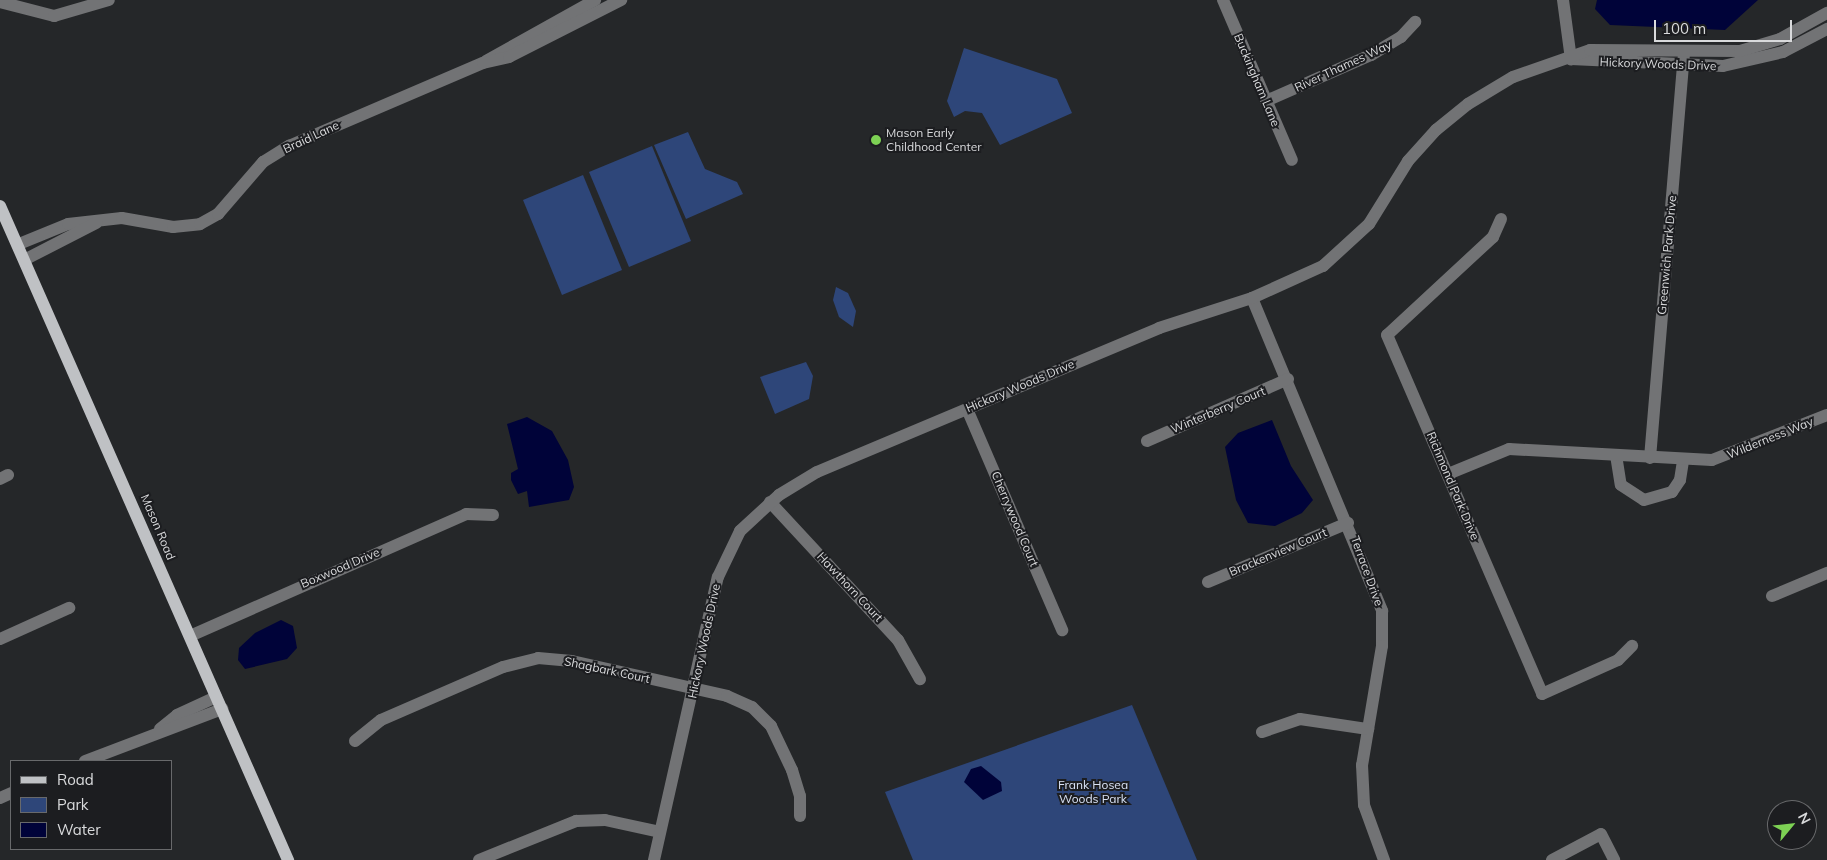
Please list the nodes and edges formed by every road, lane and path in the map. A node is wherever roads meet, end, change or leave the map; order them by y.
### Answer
1 (109, 0) edge
2 (595, 0) edge
3 (621, 0) edge
4 (1223, 0) edge
5 (1563, 0) edge
6 (0, 2) edge
7 (1827, 13) edge
8 (1415, 22) dead end
9 (1827, 29) edge
10 (1571, 59) junction
11 (1683, 59) junction
12 (483, 63) junction
13 (1266, 101) junction
14 (1292, 160) dead end
15 (0, 206) edge
16 (1501, 219) dead end
17 (98, 221) junction
18 (19, 244) junction
19 (26, 259) junction
20 (1252, 298) junction
21 (1288, 379) junction
22 (967, 409) junction
23 (1827, 414) edge
24 (1147, 441) dead end
25 (1616, 455) junction
26 (1650, 458) junction
27 (1683, 460) junction
28 (1448, 474) junction
29 (770, 502) junction
30 (493, 515) dead end
31 (1348, 523) junction
32 (1827, 573) edge
33 (1208, 582) dead end
34 (1772, 596) dead end
35 (69, 608) dead end
36 (1062, 630) dead end
37 (190, 636) junction
38 (0, 639) edge
39 (1632, 646) dead end
40 (920, 679) dead end
41 (693, 689) junction
42 (216, 696) junction
43 (222, 709) junction
44 (160, 729) junction
45 (1368, 729) junction
46 (1262, 732) dead end
47 (355, 741) dead end
48 (87, 760) edge
49 (800, 816) dead end
50 (660, 832) junction
51 (288, 860) edge
52 (479, 860) edge
53 (654, 860) edge
54 (1384, 860) edge
55 (1552, 860) edge
56 (1614, 860) edge

1 - 6 street
2 - 12 street, Braid Lane
3 - 12 street, Braid Lane
4 - 13 street, Buckingham Lane
5 - 10 street
7 - 11 street, Hickory Woods Drive
8 - 13 street, River Thames Way
9 - 11 street, Hickory Woods Drive
10 - 11 street, Hickory Woods Drive
10 - 20 street, Hickory Woods Drive
11 - 26 street, Greenwich Park Drive
12 - 17 street, Braid Lane
13 - 14 street, Buckingham Lane
15 - 18 main road, Mason Road
16 - 28 street, Richmond Park Drive
17 - 18 street, Braid Lane
17 - 19 street, Braid Lane
18 - 19 main road, Mason Road
19 - 37 main road, Mason Road
20 - 21 street, Terrace Drive
20 - 22 street, Hickory Woods Drive
21 - 24 street, Winterberry Court
21 - 31 street, Terrace Drive
22 - 29 street, Hickory Woods Drive
22 - 36 street, Cherrywood Court
23 - 27 street, Wilderness Way
25 - 26 street, Wilderness Way
25 - 27 street
25 - 28 street, Wilderness Way
26 - 27 street, Wilderness Way
28 - 39 street, Richmond Park Drive
29 - 40 street, Hawthorn Court
29 - 41 street, Hickory Woods Drive
30 - 37 street, Boxwood Drive
31 - 33 street, Brackenview Court
31 - 45 street, Terrace Drive
32 - 34 street
35 - 38 street
37 - 42 main road, Mason Road
41 - 47 street, Shagbark Court
41 - 49 street, Shagbark Court
41 - 50 street, Hickory Woods Drive
42 - 43 main road, Mason Road
42 - 44 street
43 - 44 street
43 - 51 main road, Mason Road
44 - 48 street
45 - 46 street
45 - 54 street, Terrace Drive
50 - 52 street
50 - 53 street, Hickory Woods Drive
55 - 56 street

